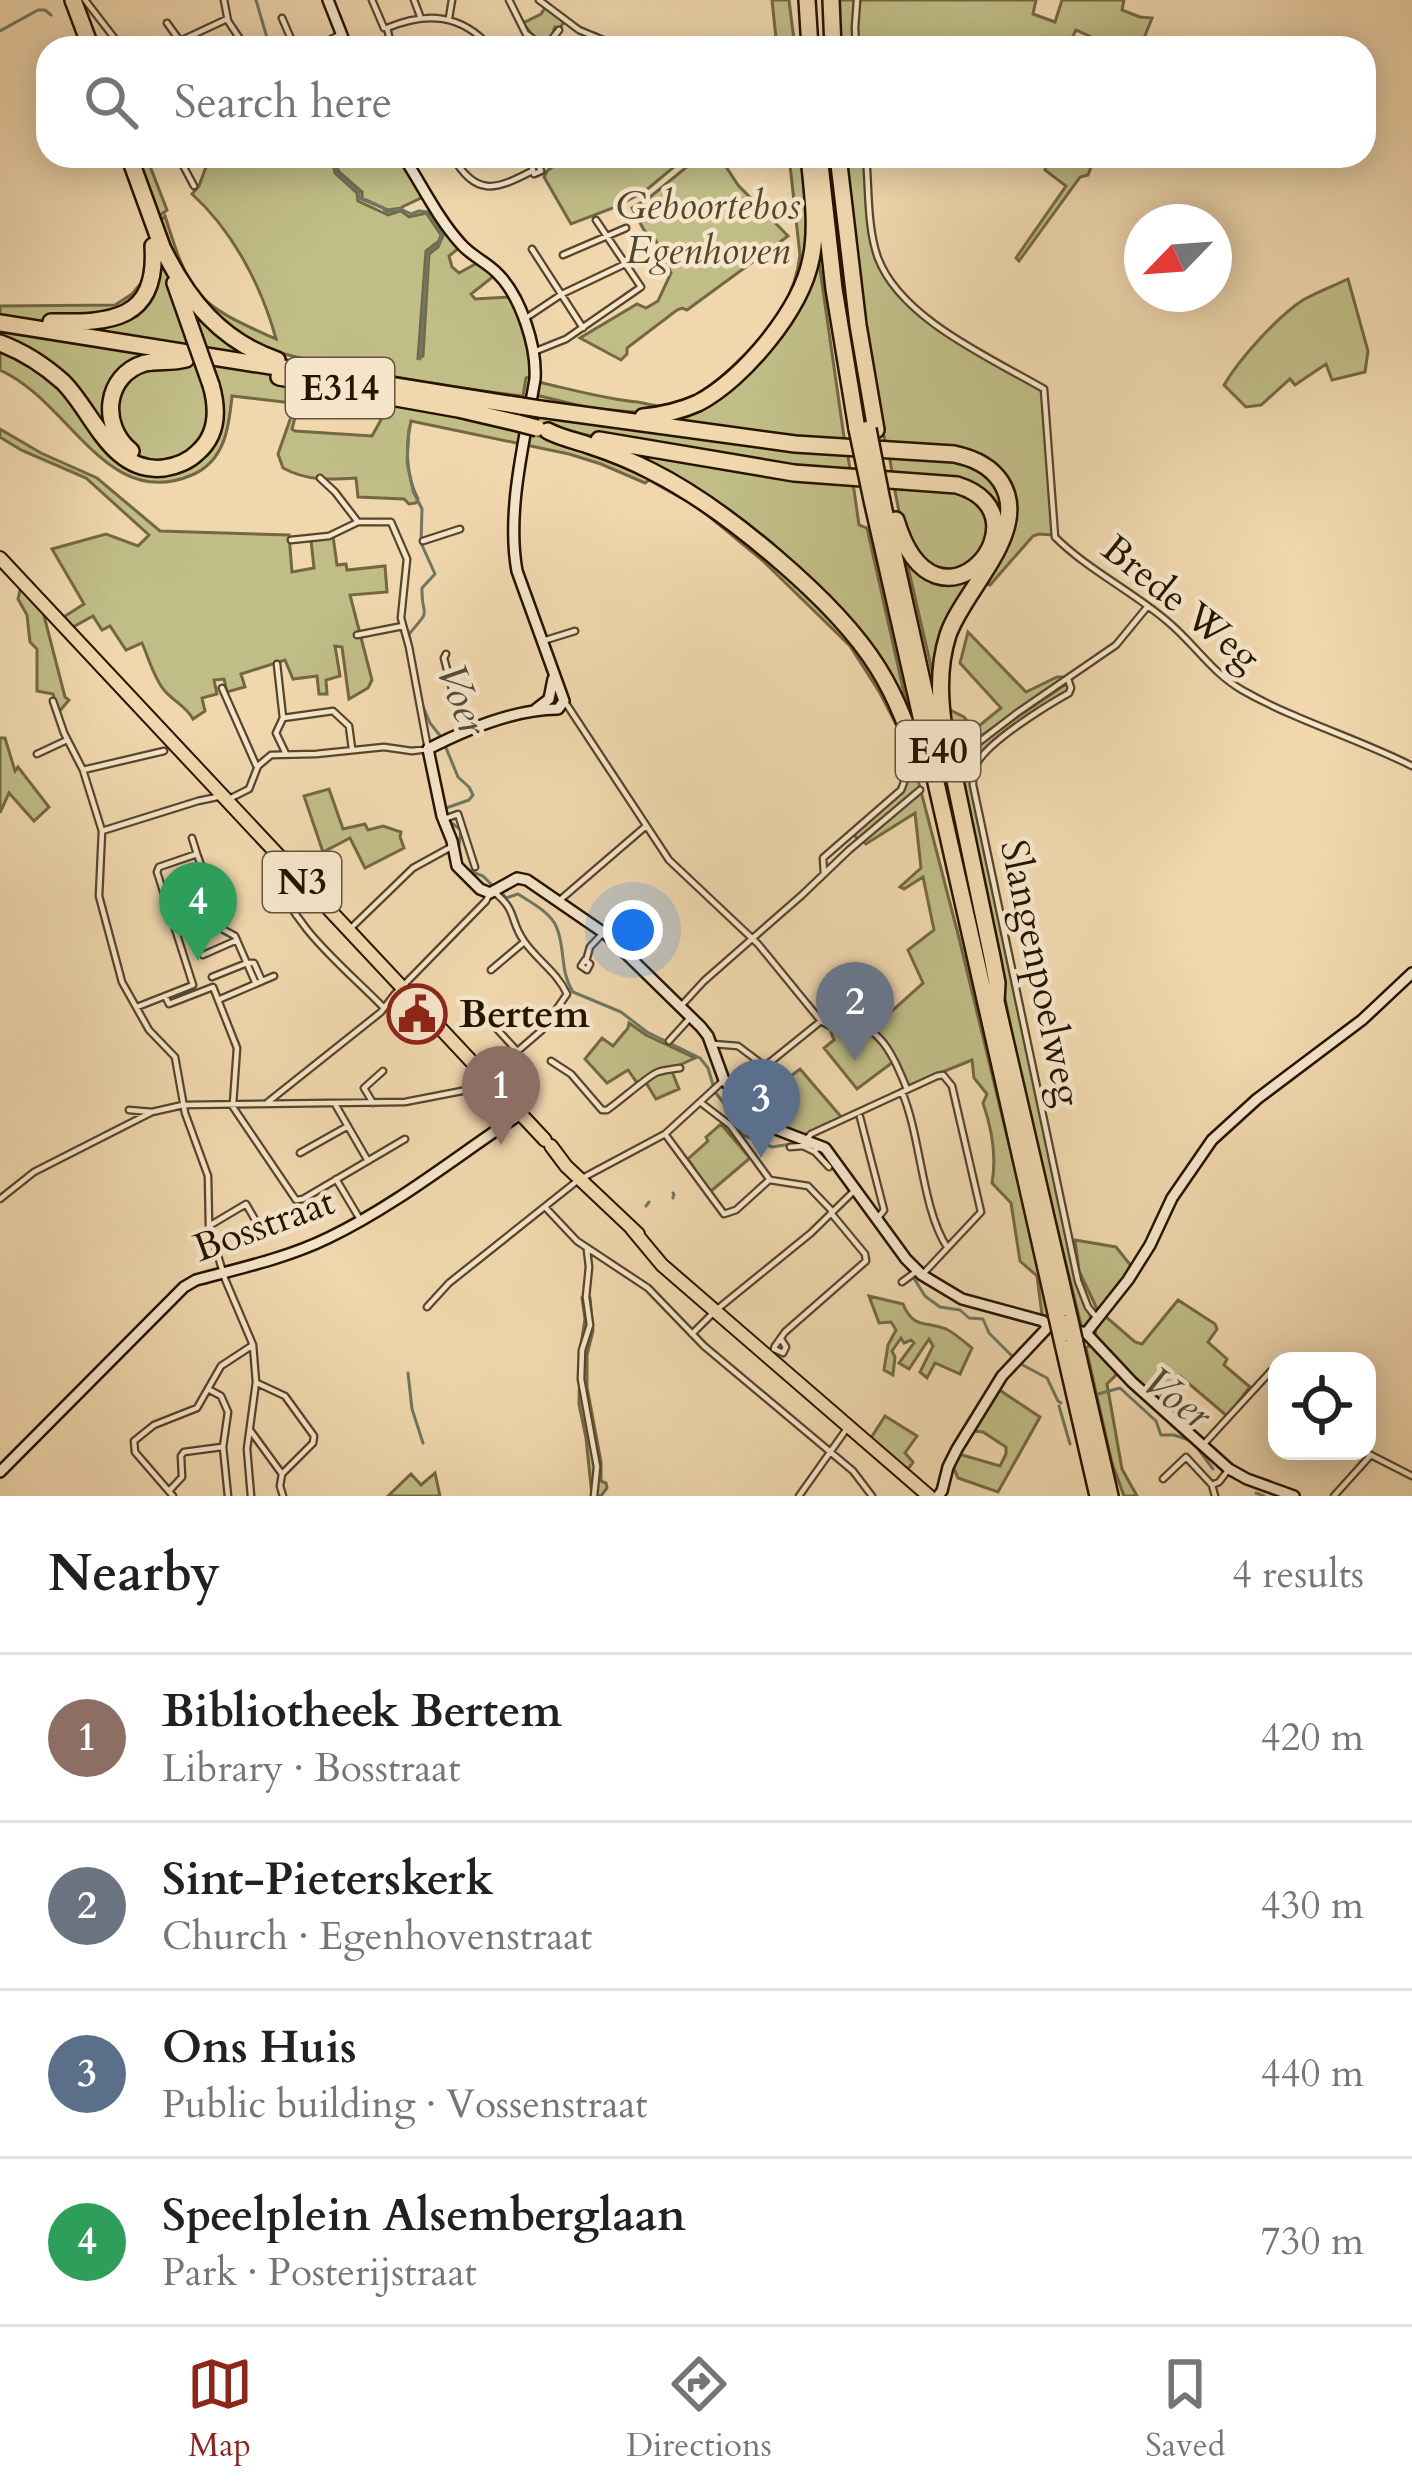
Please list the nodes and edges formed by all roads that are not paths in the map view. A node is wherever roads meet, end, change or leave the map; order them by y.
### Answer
1 (69, 0) edge
2 (86, 0) edge
3 (224, 0) edge
4 (328, 0) edge
5 (372, 0) edge
6 (414, 0) edge
7 (452, 0) edge
8 (509, 0) edge
9 (539, 0) edge
10 (804, 0) edge
11 (817, 0) edge
12 (830, 0) edge
13 (857, 0) edge
14 (420, 16) junction
15 (282, 18) dead end
16 (227, 19) junction
17 (448, 21) junction
18 (167, 23) dead end
19 (386, 29) junction
20 (559, 30) dead end
21 (341, 34) joint
22 (82, 36) edge
23 (113, 36) edge
24 (174, 36) edge
25 (191, 36) edge
26 (238, 36) edge
27 (290, 36) edge
28 (337, 36) edge
29 (388, 36) edge
30 (479, 36) edge
31 (526, 36) edge
32 (554, 36) edge
33 (592, 36) edge
34 (806, 36) edge
35 (825, 36) edge
36 (828, 36) edge
37 (855, 36) edge
38 (129, 168) edge
39 (184, 168) edge
40 (411, 168) edge
41 (461, 168) edge
42 (533, 168) edge
43 (810, 168) edge
44 (820, 168) edge
45 (830, 168) edge
46 (839, 168) edge
47 (867, 168) edge
48 (811, 177) junction
49 (194, 186) dead end
50 (825, 217) junction
51 (596, 220) dead end
52 (626, 228) dead end
53 (606, 236) junction
54 (158, 248) junction
55 (532, 249) dead end
56 (563, 255) dead end
57 (541, 262) junction
58 (625, 263) junction
59 (532, 269) dead end
60 (562, 294) junction
61 (523, 320) junction
62 (4, 326) edge
63 (583, 328) junction
64 (0, 343) edge
65 (535, 351) junction
66 (186, 359) junction
67 (308, 371) junction
68 (206, 384) junction
69 (520, 415) junction
70 (616, 418) junction
71 (543, 429) junction
72 (867, 429) junction
73 (320, 478) dead end
74 (882, 500) junction
75 (358, 522) junction
76 (460, 529) dead end
77 (291, 540) dead end
78 (423, 541) dead end
79 (0, 558) edge
80 (1148, 606) junction
81 (403, 626) junction
82 (575, 631) dead end
83 (357, 635) dead end
84 (542, 642) junction
85 (446, 654) dead end
86 (277, 664) dead end
87 (1068, 679) junction
88 (222, 688) dead end
89 (53, 701) dead end
90 (556, 702) junction
91 (283, 718) junction
92 (464, 731) junction
93 (67, 740) junction
94 (428, 749) junction
95 (352, 750) junction
96 (164, 751) dead end
97 (37, 754) dead end
98 (286, 754) junction
99 (905, 757) dead end
100 (956, 760) dead end
101 (258, 766) junction
102 (1412, 766) edge
103 (82, 770) junction
104 (920, 790) dead end
105 (224, 798) junction
106 (447, 818) dead end
107 (646, 826) junction
108 (103, 831) junction
109 (191, 838) dead end
110 (453, 846) junction
111 (197, 854) junction
112 (272, 867) dead end
113 (461, 867) junction
114 (824, 874) junction
115 (492, 892) junction
116 (560, 900) junction
117 (348, 931) junction
118 (604, 932) junction
119 (752, 938) junction
120 (238, 940) junction
121 (524, 942) junction
122 (203, 955) dead end
123 (586, 961) dead end
124 (247, 963) junction
125 (491, 970) dead end
126 (1412, 973) edge
127 (274, 976) dead end
128 (212, 977) dead end
129 (259, 983) junction
130 (193, 985) junction
131 (402, 988) junction
132 (197, 994) junction
133 (165, 996) junction
134 (216, 996) junction
135 (996, 1001) junction
136 (681, 1006) junction
137 (135, 1008) junction
138 (385, 1008) junction
139 (486, 1017) dead end
140 (692, 1017) junction
141 (821, 1021) junction
142 (989, 1021) junction
143 (669, 1041) dead end
144 (711, 1045) junction
145 (518, 1052) junction
146 (551, 1061) dead end
147 (766, 1067) junction
148 (680, 1068) dead end
149 (383, 1071) dead end
150 (486, 1078) junction
151 (717, 1086) junction
152 (904, 1090) junction
153 (733, 1092) junction
154 (700, 1102) junction
155 (374, 1103) junction
156 (232, 1104) junction
157 (265, 1104) junction
158 (335, 1104) junction
159 (183, 1105) junction
160 (128, 1109) dead end
161 (152, 1112) junction
162 (520, 1114) junction
163 (859, 1114) junction
164 (348, 1126) junction
165 (665, 1134) junction
166 (405, 1139) dead end
167 (807, 1139) junction
168 (790, 1147) dead end
169 (817, 1148) junction
170 (300, 1153) dead end
171 (368, 1161) junction
172 (829, 1168) dead end
173 (336, 1179) junction
174 (581, 1179) junction
175 (770, 1180) junction
176 (854, 1191) junction
177 (0, 1199) edge
178 (545, 1207) junction
179 (831, 1212) junction
180 (878, 1219) junction
181 (362, 1221) junction
182 (254, 1225) dead end
183 (209, 1226) junction
184 (947, 1248) junction
185 (587, 1250) junction
186 (223, 1273) junction
187 (915, 1274) junction
188 (902, 1282) dead end
189 (427, 1307) dead end
190 (721, 1309) junction
191 (1098, 1320) junction
192 (1066, 1329) junction
193 (692, 1334) junction
194 (752, 1342) junction
195 (254, 1348) junction
196 (1268, 1374) edge
197 (256, 1382) junction
198 (208, 1389) junction
199 (1091, 1412) junction
200 (848, 1427) junction
201 (250, 1430) junction
202 (1203, 1445) junction
203 (223, 1448) junction
204 (829, 1451) junction
205 (1376, 1459) edge
206 (1361, 1460) edge
207 (0, 1472) edge
208 (282, 1474) junction
209 (1225, 1474) junction
210 (1412, 1476) edge
211 (1163, 1479) dead end
212 (1212, 1485) junction
213 (171, 1494) edge
214 (931, 1495) edge
215 (228, 1496) edge
216 (251, 1496) edge
217 (283, 1496) edge
218 (593, 1496) edge
219 (800, 1496) edge
220 (872, 1496) edge
221 (1098, 1496) edge
222 (1110, 1496) edge
223 (1122, 1496) edge
224 (1215, 1496) edge
225 (1294, 1496) edge
226 (1334, 1496) edge

1 - 22 highway
2 - 23 street
3 - 16 street
4 - 21 street
5 - 19 street
6 - 14 street
7 - 17 street
8 - 31 street
9 - 33 street
10 - 34 highway
11 - 35 highway
12 - 36 highway
13 - 37 street
14 - 17 street
14 - 19 street
15 - 27 street
16 - 25 street
16 - 26 street
17 - 30 street
18 - 24 street
19 - 29 street
20 - 32 street
21 - 28 street
38 - 54 highway
39 - 49 street
40 - 61 street
41 - 42 street
43 - 48 highway
44 - 50 highway, E40
45 - 72 highway, E40
46 - 72 highway
47 - 80 street, Brede Weg
48 - 50 highway
48 - 70 highway
50 - 72 highway, E40
51 - 53 street
52 - 53 street
53 - 56 street
53 - 58 street
54 - 62 highway
54 - 67 highway
54 - 68 highway, bridge
55 - 57 street
57 - 59 street
57 - 60 street
58 - 60 street
58 - 63 street
60 - 61 street
60 - 63 street
61 - 65 street
62 - 66 highway, E314
62 - 67 highway, E314
63 - 65 street
64 - 68 highway
65 - 84 street
66 - 68 highway
66 - 69 highway, E314
67 - 69 highway, E314
69 - 70 highway, E314, bridge
69 - 71 highway, E314, bridge
70 - 135 highway, E314
71 - 74 highway, E314
71 - 142 highway
72 - 74 highway, E40, bridge
73 - 75 street
74 - 135 highway, E40
74 - 142 highway, E40
75 - 77 street
75 - 81 street
76 - 78 street
79 - 105 main road, N3
80 - 87 street
80 - 102 street, Brede Weg
81 - 83 street
81 - 94 street
82 - 84 street
84 - 90 street
85 - 92 street
86 - 91 street
87 - 100 street
87 - 191 street, Slangenpoelweg
88 - 101 street
89 - 93 street
90 - 92 street
90 - 107 street
91 - 95 street
91 - 98 street
92 - 94 street
93 - 97 street
93 - 103 street
94 - 95 street
94 - 110 street
95 - 98 street
96 - 103 street
98 - 101 street
99 - 114 street
101 - 105 street
103 - 108 street
104 - 114 street
105 - 108 street
105 - 117 main road, N3
106 - 113 street
107 - 116 street
107 - 119 street
108 - 137 street
109 - 111 street
110 - 113 street
110 - 117 street
111 - 120 street
111 - 130 street
112 - 138 street
113 - 115 street
114 - 119 street
115 - 116 street
115 - 121 street
115 - 131 street
116 - 118 street
117 - 131 main road, N3
118 - 123 street
118 - 136 street
119 - 136 street
119 - 141 street
120 - 122 street
120 - 124 street
121 - 125 street
121 - 145 street
124 - 128 street
124 - 129 street
126 - 191 street
127 - 129 street
129 - 134 street
130 - 132 street
130 - 133 street
131 - 138 street
131 - 150 main road, N3
132 - 133 street
132 - 134 street
133 - 137 street
134 - 156 street
135 - 192 highway, E40
136 - 140 street
137 - 159 street
138 - 157 street
139 - 145 street
140 - 143 street
140 - 144 street
141 - 147 street
141 - 152 street
142 - 192 highway, E40
144 - 147 street
144 - 151 street
145 - 150 street
146 - 148 street
147 - 153 street
149 - 155 street
150 - 155 street
150 - 162 main road, N3
151 - 153 street
151 - 154 street
152 - 163 street
152 - 184 street
152 - 184 street
153 - 167 street
154 - 165 street
154 - 175 street
155 - 158 street
156 - 157 street
156 - 159 street
156 - 173 street
157 - 158 street
158 - 164 street
159 - 161 street
159 - 183 street
160 - 161 street
161 - 177 street
162 - 174 main road, N3
162 - 181 street, Bosstraat
163 - 167 street
163 - 180 street
164 - 170 street
164 - 171 street
165 - 174 street
165 - 175 street
166 - 171 street
167 - 169 street
168 - 169 street
169 - 172 street
169 - 176 street
171 - 173 street
173 - 181 street
174 - 178 street
174 - 190 main road, N3
175 - 179 street
176 - 179 street
176 - 180 street
178 - 185 street
178 - 189 street
179 - 190 street
179 - 194 street
180 - 187 street
181 - 186 street, Bosstraat
182 - 183 street
183 - 186 street
184 - 187 street
185 - 193 street
185 - 218 street
186 - 195 street
186 - 207 street, Bosstraat
187 - 188 street
187 - 192 street
190 - 193 street
190 - 194 main road, N3
191 - 192 street
192 - 199 highway, E40
192 - 202 street
192 - 214 street
192 - 221 highway, E40
193 - 204 street
194 - 200 main road, N3
195 - 197 street
195 - 198 street
196 - 202 street
197 - 201 street
197 - 208 street
198 - 203 street
198 - 213 street
199 - 222 highway, E40
199 - 223 highway
200 - 204 street
200 - 214 main road, N3
201 - 208 street
201 - 216 street
202 - 209 street
203 - 213 street
203 - 215 street
204 - 219 street
204 - 220 street
205 - 210 street
206 - 226 street
208 - 217 street
209 - 212 street
209 - 225 street
211 - 212 street
212 - 224 street

